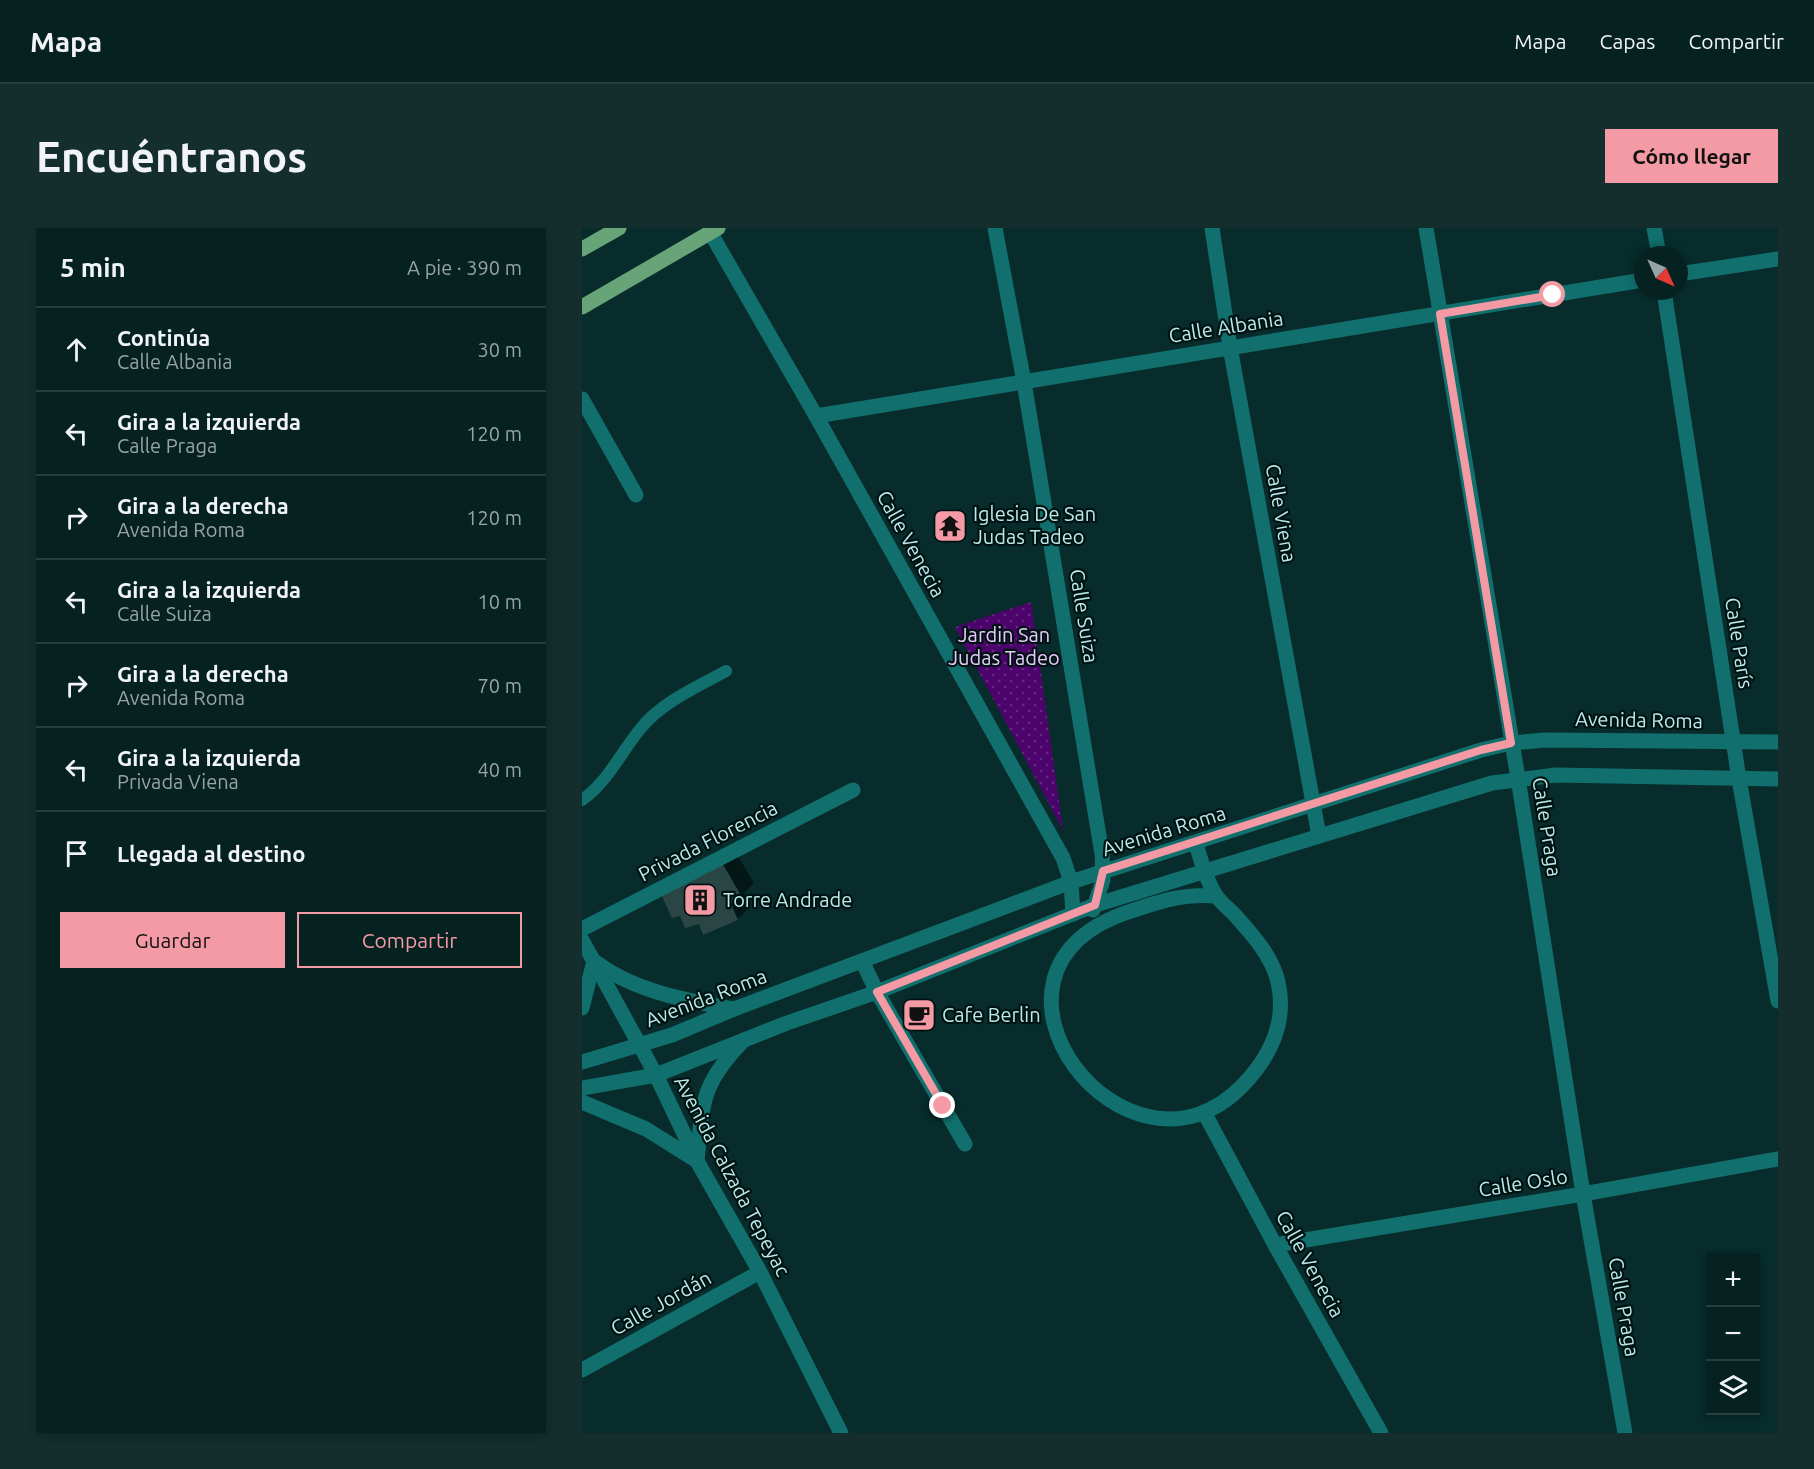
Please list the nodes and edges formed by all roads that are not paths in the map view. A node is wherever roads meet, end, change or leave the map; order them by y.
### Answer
1 (619, 228) edge
2 (996, 228) edge
3 (1212, 228) edge
4 (1426, 228) edge
5 (1654, 228) edge
6 (714, 230) edge
7 (1657, 246) edge
8 (582, 249) edge
9 (1778, 259) edge
10 (1688, 273) edge
11 (1634, 282) edge
12 (1666, 300) edge
13 (582, 307) edge
14 (1440, 314) junction
15 (1230, 347) junction
16 (1024, 382) junction
17 (582, 399) edge
18 (816, 416) junction
19 (636, 495) dead end
20 (726, 671) dead end
21 (1733, 742) junction
22 (1778, 742) edge
23 (1511, 743) junction
24 (1518, 778) junction
25 (1739, 778) junction
26 (1778, 779) edge
27 (853, 790) dead end
28 (582, 800) edge
29 (1313, 804) junction
30 (1319, 836) junction
31 (1196, 844) junction
32 (1204, 870) junction
33 (1103, 871) junction
34 (1071, 882) junction
35 (1216, 896) junction
36 (1095, 905) junction
37 (1073, 914) junction
38 (582, 929) edge
39 (1088, 930) junction
40 (582, 940) edge
41 (594, 961) junction
42 (862, 961) junction
43 (877, 992) junction
44 (1778, 1001) edge
45 (582, 1008) edge
46 (734, 1009) junction
47 (744, 1040) junction
48 (640, 1047) junction
49 (582, 1062) edge
50 (656, 1075) junction
51 (582, 1088) edge
52 (582, 1102) edge
53 (1205, 1114) junction
54 (965, 1143) dead end
55 (1778, 1159) edge
56 (697, 1161) junction
57 (1583, 1194) junction
58 (1275, 1245) junction
59 (760, 1272) junction
60 (582, 1370) edge
61 (841, 1433) edge
62 (1381, 1433) edge
63 (1625, 1433) edge

1 - 8 main road
2 - 16 street, Calle Suiza
3 - 15 street, Calle Viena
4 - 14 street, Calle Praga
5 - 7 street
6 - 13 main road
6 - 18 street, Calle Venecia
9 - 10 street
11 - 14 street, Calle Albania
12 - 21 street, Calle París
14 - 15 street, Calle Albania
14 - 23 street, Calle Praga
15 - 16 street, Calle Albania
15 - 29 street, Calle Viena
16 - 18 street, Calle Albania
16 - 33 street, Calle Suiza
17 - 19 street
18 - 34 street, Calle Venecia
20 - 28 lane
21 - 22 street, Avenida Roma
21 - 23 street, Avenida Roma
21 - 25 street, Calle París
23 - 24 street, Calle Praga
23 - 29 street, Avenida Roma
24 - 25 street
24 - 30 street
24 - 57 street, Calle Praga
25 - 26 street
25 - 44 street, Calle París
27 - 38 street, Privada Florencia
29 - 30 street, Calle Viena
29 - 31 street, Avenida Roma
30 - 32 street
31 - 32 street
31 - 33 street, Avenida Roma
32 - 35 street
32 - 36 street
33 - 34 street, Avenida Roma
33 - 36 street, Calle Suiza
34 - 37 street, Calle Venecia
34 - 42 street, Avenida Roma
35 - 39 street
35 - 53 street
36 - 37 street
36 - 39 street
37 - 43 street
39 - 53 street
40 - 41 street, Avenida Calzada Tepeyac
41 - 45 street
41 - 46 street
41 - 48 street, Avenida Calzada Tepeyac
42 - 43 street
42 - 46 street, Avenida Roma
43 - 47 street
43 - 54 street
46 - 48 street, Avenida Roma
47 - 50 street
47 - 56 street
48 - 49 street, Avenida Roma
48 - 50 street, Avenida Calzada Tepeyac
50 - 51 street
50 - 56 street, Avenida Calzada Tepeyac
52 - 56 street
53 - 58 street, Calle Venecia
55 - 57 street, Calle Oslo
56 - 59 street, Avenida Calzada Tepeyac
57 - 58 street, Calle Oslo
57 - 63 street, Calle Praga
58 - 62 street, Calle Venecia
59 - 60 street, Calle Jordán
59 - 61 street, Avenida Calzada Tepeyac

